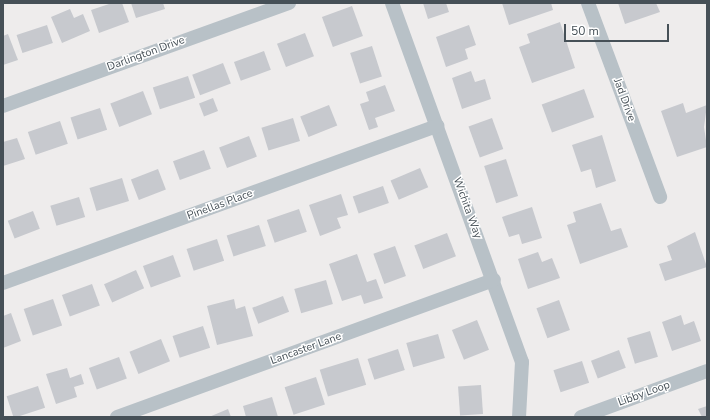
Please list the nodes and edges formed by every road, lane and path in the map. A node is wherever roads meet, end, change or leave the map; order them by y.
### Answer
1 (289, 3) edge
2 (392, 3) edge
3 (588, 3) edge
4 (3, 106) edge
5 (437, 126) junction
6 (660, 197) dead end
7 (494, 280) junction
8 (3, 283) edge
9 (707, 371) edge
10 (117, 417) edge
11 (519, 417) edge
12 (581, 417) edge

1 - 4 street, Darlington Drive
2 - 5 street, Wichita Way
3 - 6 street, Jad Drive
5 - 7 street, Wichita Way
5 - 8 street, Pinellas Place
7 - 10 street, Lancaster Lane
7 - 11 street, Wichita Way
9 - 12 street, Libby Loop

